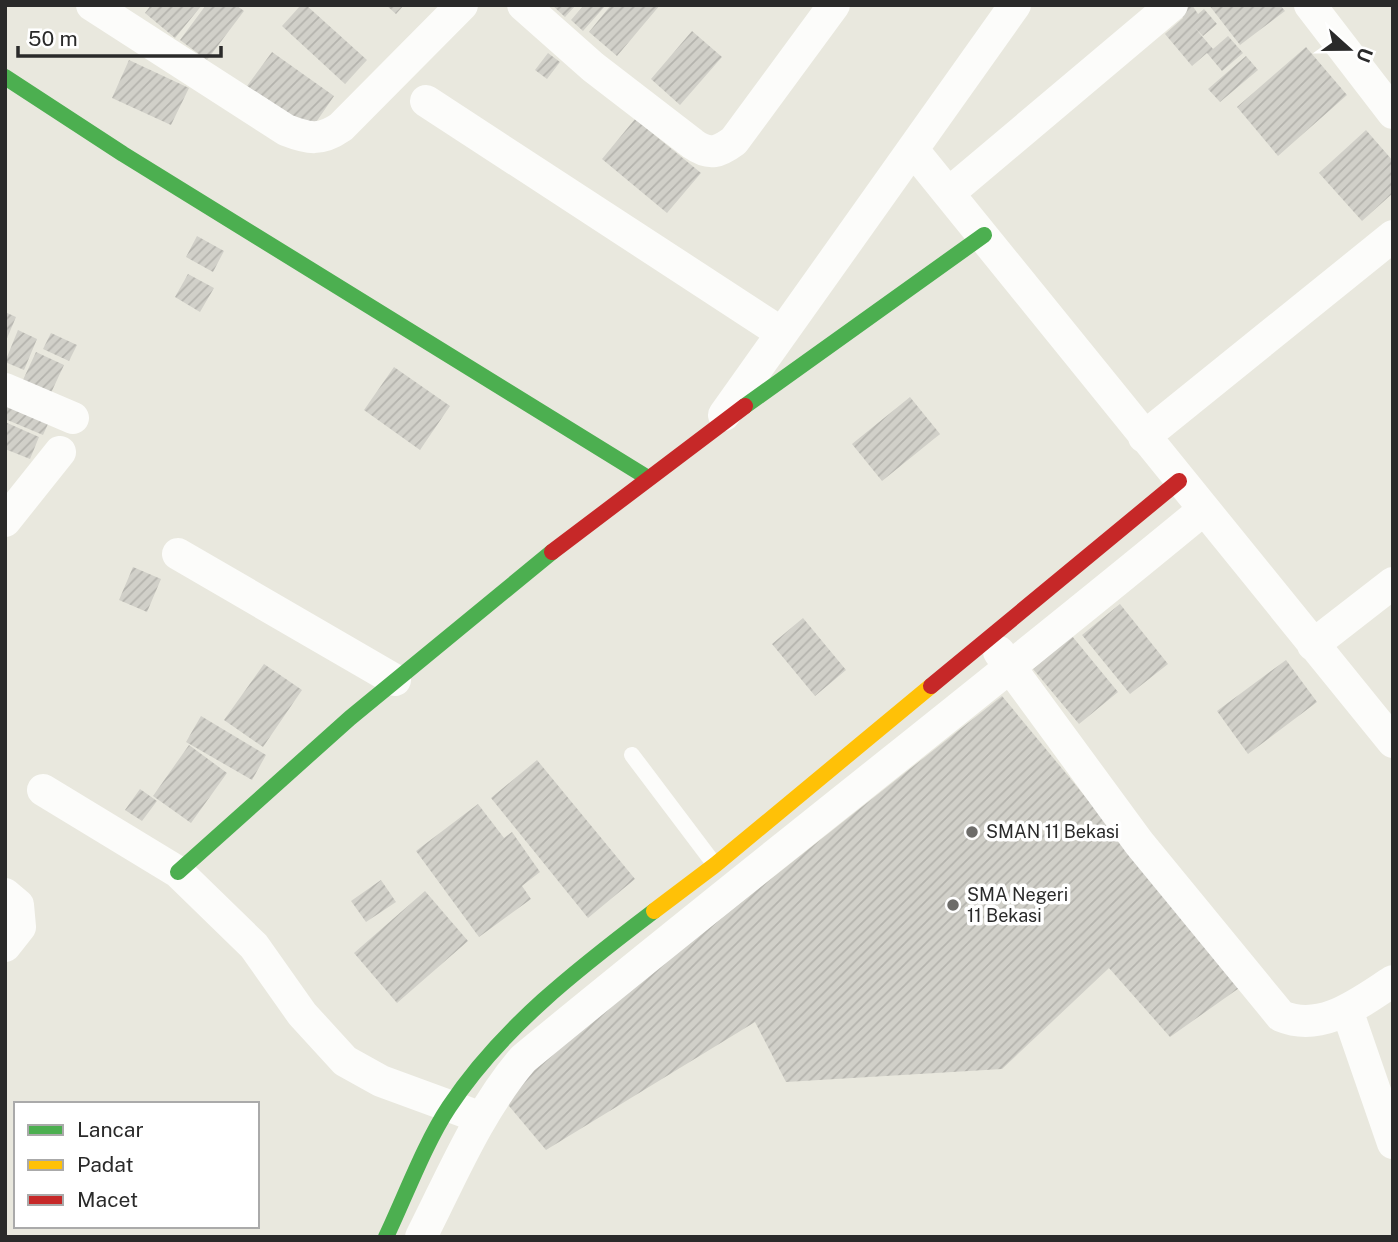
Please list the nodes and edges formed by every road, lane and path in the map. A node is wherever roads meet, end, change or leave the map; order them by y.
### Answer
1 (92, 5) edge
2 (462, 5) edge
3 (834, 5) edge
4 (1015, 5) edge
5 (1172, 5) edge
6 (1322, 9) edge
7 (536, 10) edge
8 (5, 76) edge
9 (426, 101) dead end
10 (1393, 113) edge
11 (914, 151) junction
12 (949, 193) junction
13 (984, 235) junction
14 (1393, 236) edge
15 (780, 332) junction
16 (5, 389) edge
17 (73, 418) dead end
18 (716, 426) junction
19 (1144, 437) junction
20 (60, 452) dead end
21 (648, 478) junction
22 (1179, 481) junction
23 (1202, 511) junction
24 (5, 521) edge
25 (178, 554) dead end
26 (1393, 583) edge
27 (990, 637) junction
28 (1313, 645) junction
29 (1010, 670) junction
30 (395, 680) junction
31 (1393, 742) edge
32 (632, 755) dead end
33 (43, 790) dead end
34 (178, 872) junction
35 (724, 876) junction
36 (5, 894) edge
37 (5, 946) edge
38 (1393, 981) edge
39 (1347, 1010) junction
40 (448, 1108) junction
41 (481, 1117) junction
42 (1393, 1143) edge
43 (386, 1237) edge
44 (421, 1237) edge

1 - 2 street
3 - 7 street
4 - 11 street
5 - 12 street
6 - 10 street
8 - 21 street
9 - 15 street
11 - 12 street
11 - 15 street
12 - 13 street
13 - 18 street
13 - 19 street
14 - 19 street
15 - 18 street
16 - 17 street
18 - 21 street
19 - 22 street
20 - 24 street
21 - 30 street
22 - 23 street
22 - 27 street
23 - 28 street
23 - 29 street
25 - 30 street
26 - 28 street
27 - 29 street
27 - 35 street
28 - 31 street
29 - 35 street
29 - 39 street
30 - 34 street
32 - 35 lane
33 - 34 street
34 - 40 street
35 - 40 street
35 - 41 street
36 - 37 street
38 - 39 street
39 - 42 street
40 - 41 street
40 - 43 street
41 - 44 street

